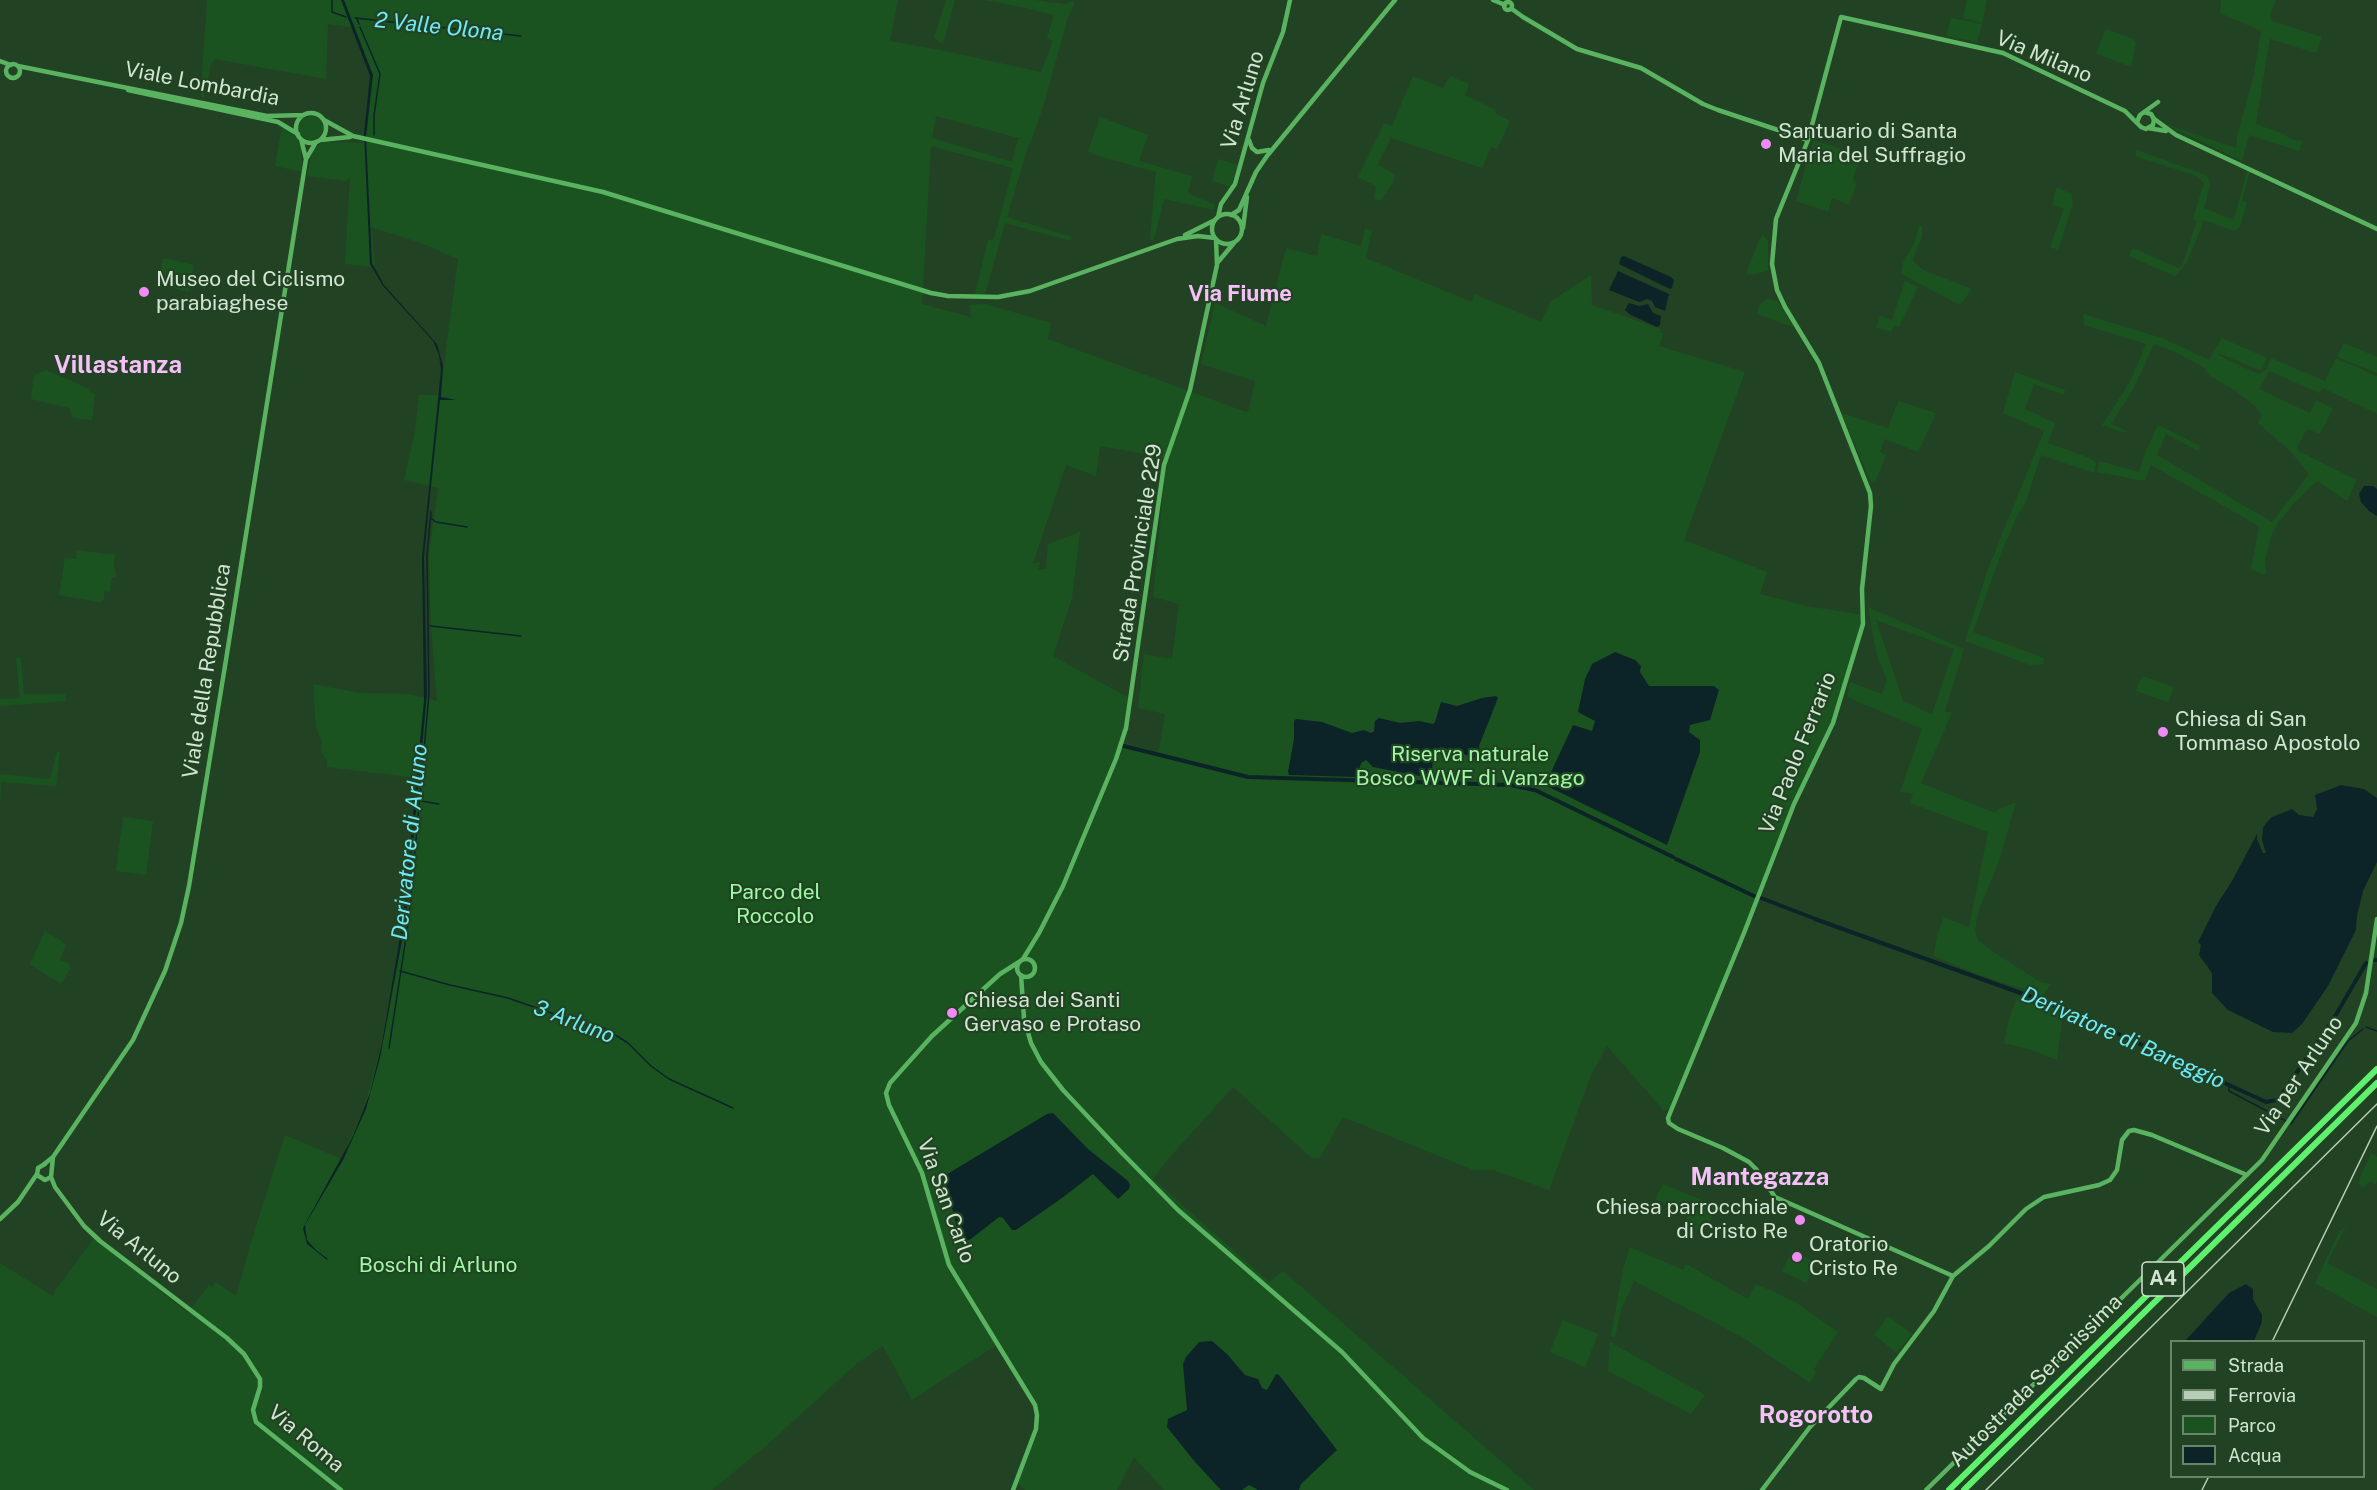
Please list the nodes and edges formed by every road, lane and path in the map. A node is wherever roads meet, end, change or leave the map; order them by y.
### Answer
1 (1290, 0) edge
2 (1395, 0) edge
3 (1493, 0) edge
4 (1841, 17) joint
5 (0, 61) edge
6 (11, 65) junction
7 (0, 66) edge
8 (18, 66) junction
9 (43, 70) junction
10 (7, 75) junction
11 (18, 76) junction
12 (93, 81) junction
13 (2125, 111) junction
14 (2143, 113) junction
15 (304, 115) junction
16 (2153, 117) junction
17 (324, 120) junction
18 (2137, 123) junction
19 (2148, 128) junction
20 (1250, 134) junction
21 (2176, 135) junction
22 (299, 136) junction
23 (352, 136) junction
24 (1808, 140) junction
25 (318, 141) junction
26 (1274, 147) junction
27 (306, 159) junction
28 (1248, 189) junction
29 (1221, 207) junction
30 (1228, 214) junction
31 (1217, 218) junction
32 (2377, 229) edge
33 (1242, 231) junction
34 (1178, 239) junction
35 (1215, 239) junction
36 (1236, 242) junction
37 (1217, 264) junction
38 (1122, 744) joint
39 (2377, 920) edge
40 (1033, 946) junction
41 (1021, 961) junction
42 (1034, 963) junction
43 (1004, 971) junction
44 (1020, 974) junction
45 (1030, 975) junction
46 (1022, 994) junction
47 (2377, 1069) edge
48 (2377, 1083) edge
49 (53, 1157) junction
50 (43, 1165) junction
51 (52, 1168) junction
52 (2232, 1168) junction
53 (37, 1174) junction
54 (2248, 1174) junction
55 (51, 1177) junction
56 (43, 1180) junction
57 (2242, 1181) junction
58 (55, 1187) junction
59 (27, 1189) junction
60 (0, 1219) edge
61 (1953, 1276) junction
62 (210, 1327) joint
63 (341, 1490) edge
64 (1011, 1490) edge
65 (1507, 1490) edge
66 (1762, 1490) edge
67 (1926, 1490) edge
68 (1949, 1490) edge
69 (1964, 1490) edge

1 - 20 street, Via Arluno
2 - 26 street
3 - 24 street
4 - 13 street, Via Milano
4 - 24 street, Via Paolo Ferrario
5 - 6 street, Viale Lombardia
6 - 8 street, Viale Lombardia
6 - 10 street
7 - 10 street
8 - 9 street, Viale Lombardia
8 - 11 street
9 - 11 street, Viale Lombardia
9 - 12 street, Viale Lombardia
10 - 11 street, Viale Lombardia
12 - 15 street, Viale Lombardia
12 - 22 street, Viale Lombardia
13 - 14 street, Via Milano
13 - 18 street, Via Milano
14 - 16 street
14 - 16 street, Via Milano
14 - 18 street
15 - 17 street
15 - 22 street
16 - 19 street
16 - 21 street
17 - 23 street
17 - 25 street
18 - 19 street
19 - 21 street
20 - 26 street
20 - 29 street, Via Arluno
21 - 32 street
22 - 25 street
22 - 27 street
23 - 25 street
23 - 34 street
24 - 61 street, Via Paolo Ferrario
25 - 27 street
26 - 28 street
27 - 49 street, Viale della Repubblica
28 - 30 street
28 - 33 street
29 - 30 street
29 - 31 street, Via Arluno
30 - 31 street
30 - 33 street
31 - 34 street
31 - 35 street
33 - 36 street
34 - 35 street
35 - 36 street
35 - 37 street
36 - 37 street
37 - 38 street, Strada Provinciale 229
38 - 40 street, Via San Carlo
39 - 54 street, Via per Arluno
40 - 41 street, Via San Carlo
40 - 42 street, Via San Carlo
41 - 42 street
41 - 43 street, Via San Carlo
41 - 44 street
42 - 45 street
43 - 44 street
43 - 64 street, Via San Carlo
44 - 45 street
44 - 46 street
45 - 46 street
46 - 65 street
47 - 68 highway, Autostrada Serenissima / A4
48 - 69 highway, Autostrada Serenissima / A4
49 - 50 street
49 - 51 street
50 - 51 street
50 - 53 street
51 - 55 street
52 - 54 street
52 - 57 street
52 - 61 street
53 - 56 street
53 - 59 street
54 - 57 street, Via per Arluno
55 - 56 street
55 - 58 street, Via Arluno
56 - 58 street, Via Arluno
56 - 59 street
57 - 67 street, Via per Arluno
58 - 62 street, Via Arluno
59 - 60 street
61 - 66 street
62 - 63 street, Via Roma

